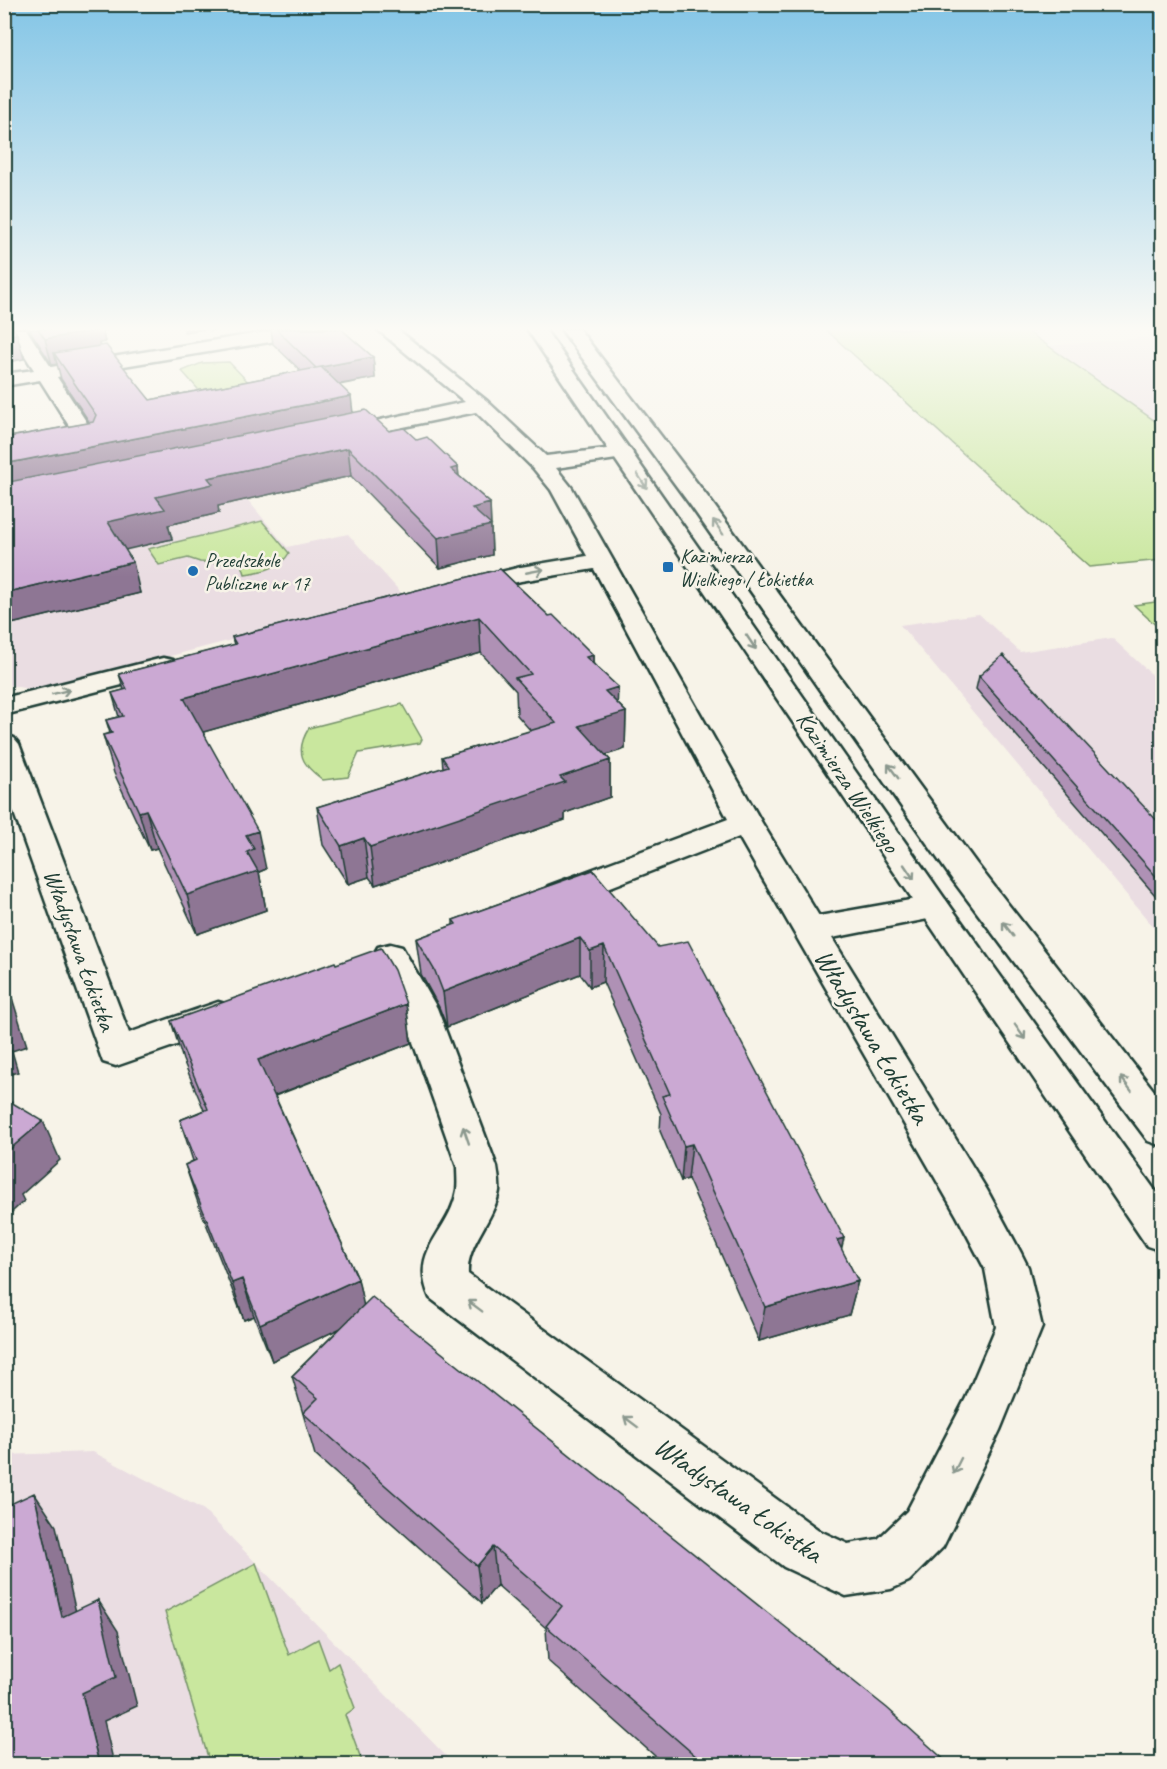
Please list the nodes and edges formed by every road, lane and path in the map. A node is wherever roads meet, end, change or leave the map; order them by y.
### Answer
1 (70, 412) edge
2 (449, 412) edge
3 (487, 412) edge
4 (594, 412) edge
5 (632, 412) edge
6 (322, 438) edge
7 (623, 453) junction
8 (4, 461) edge
9 (541, 463) junction
10 (599, 561) junction
11 (439, 595) edge
12 (187, 660) edge
13 (4, 707) edge
14 (4, 744) edge
15 (746, 823) junction
16 (533, 903) edge
17 (933, 908) junction
18 (809, 930) junction
19 (389, 956) edge
20 (247, 1006) edge
21 (1162, 1130) edge
22 (1162, 1233) edge

1 - 8 street
2 - 6 street
3 - 9 street, Władysława Łokietka
4 - 7 street, Kazimierza Wielkiego
21 -> 5 street, Kazimierza Wielkiego
7 - 9 street
7 -> 17 street, Kazimierza Wielkiego
9 - 10 street, Władysława Łokietka
11 -> 10 street
10 - 15 street, Władysława Łokietka
13 -> 12 street
14 - 20 street, Władysława Łokietka
15 - 16 street
15 - 18 street, Władysława Łokietka
17 - 18 street, Władysława Łokietka
17 -> 22 street, Kazimierza Wielkiego
18 -> 19 street, Władysława Łokietka

